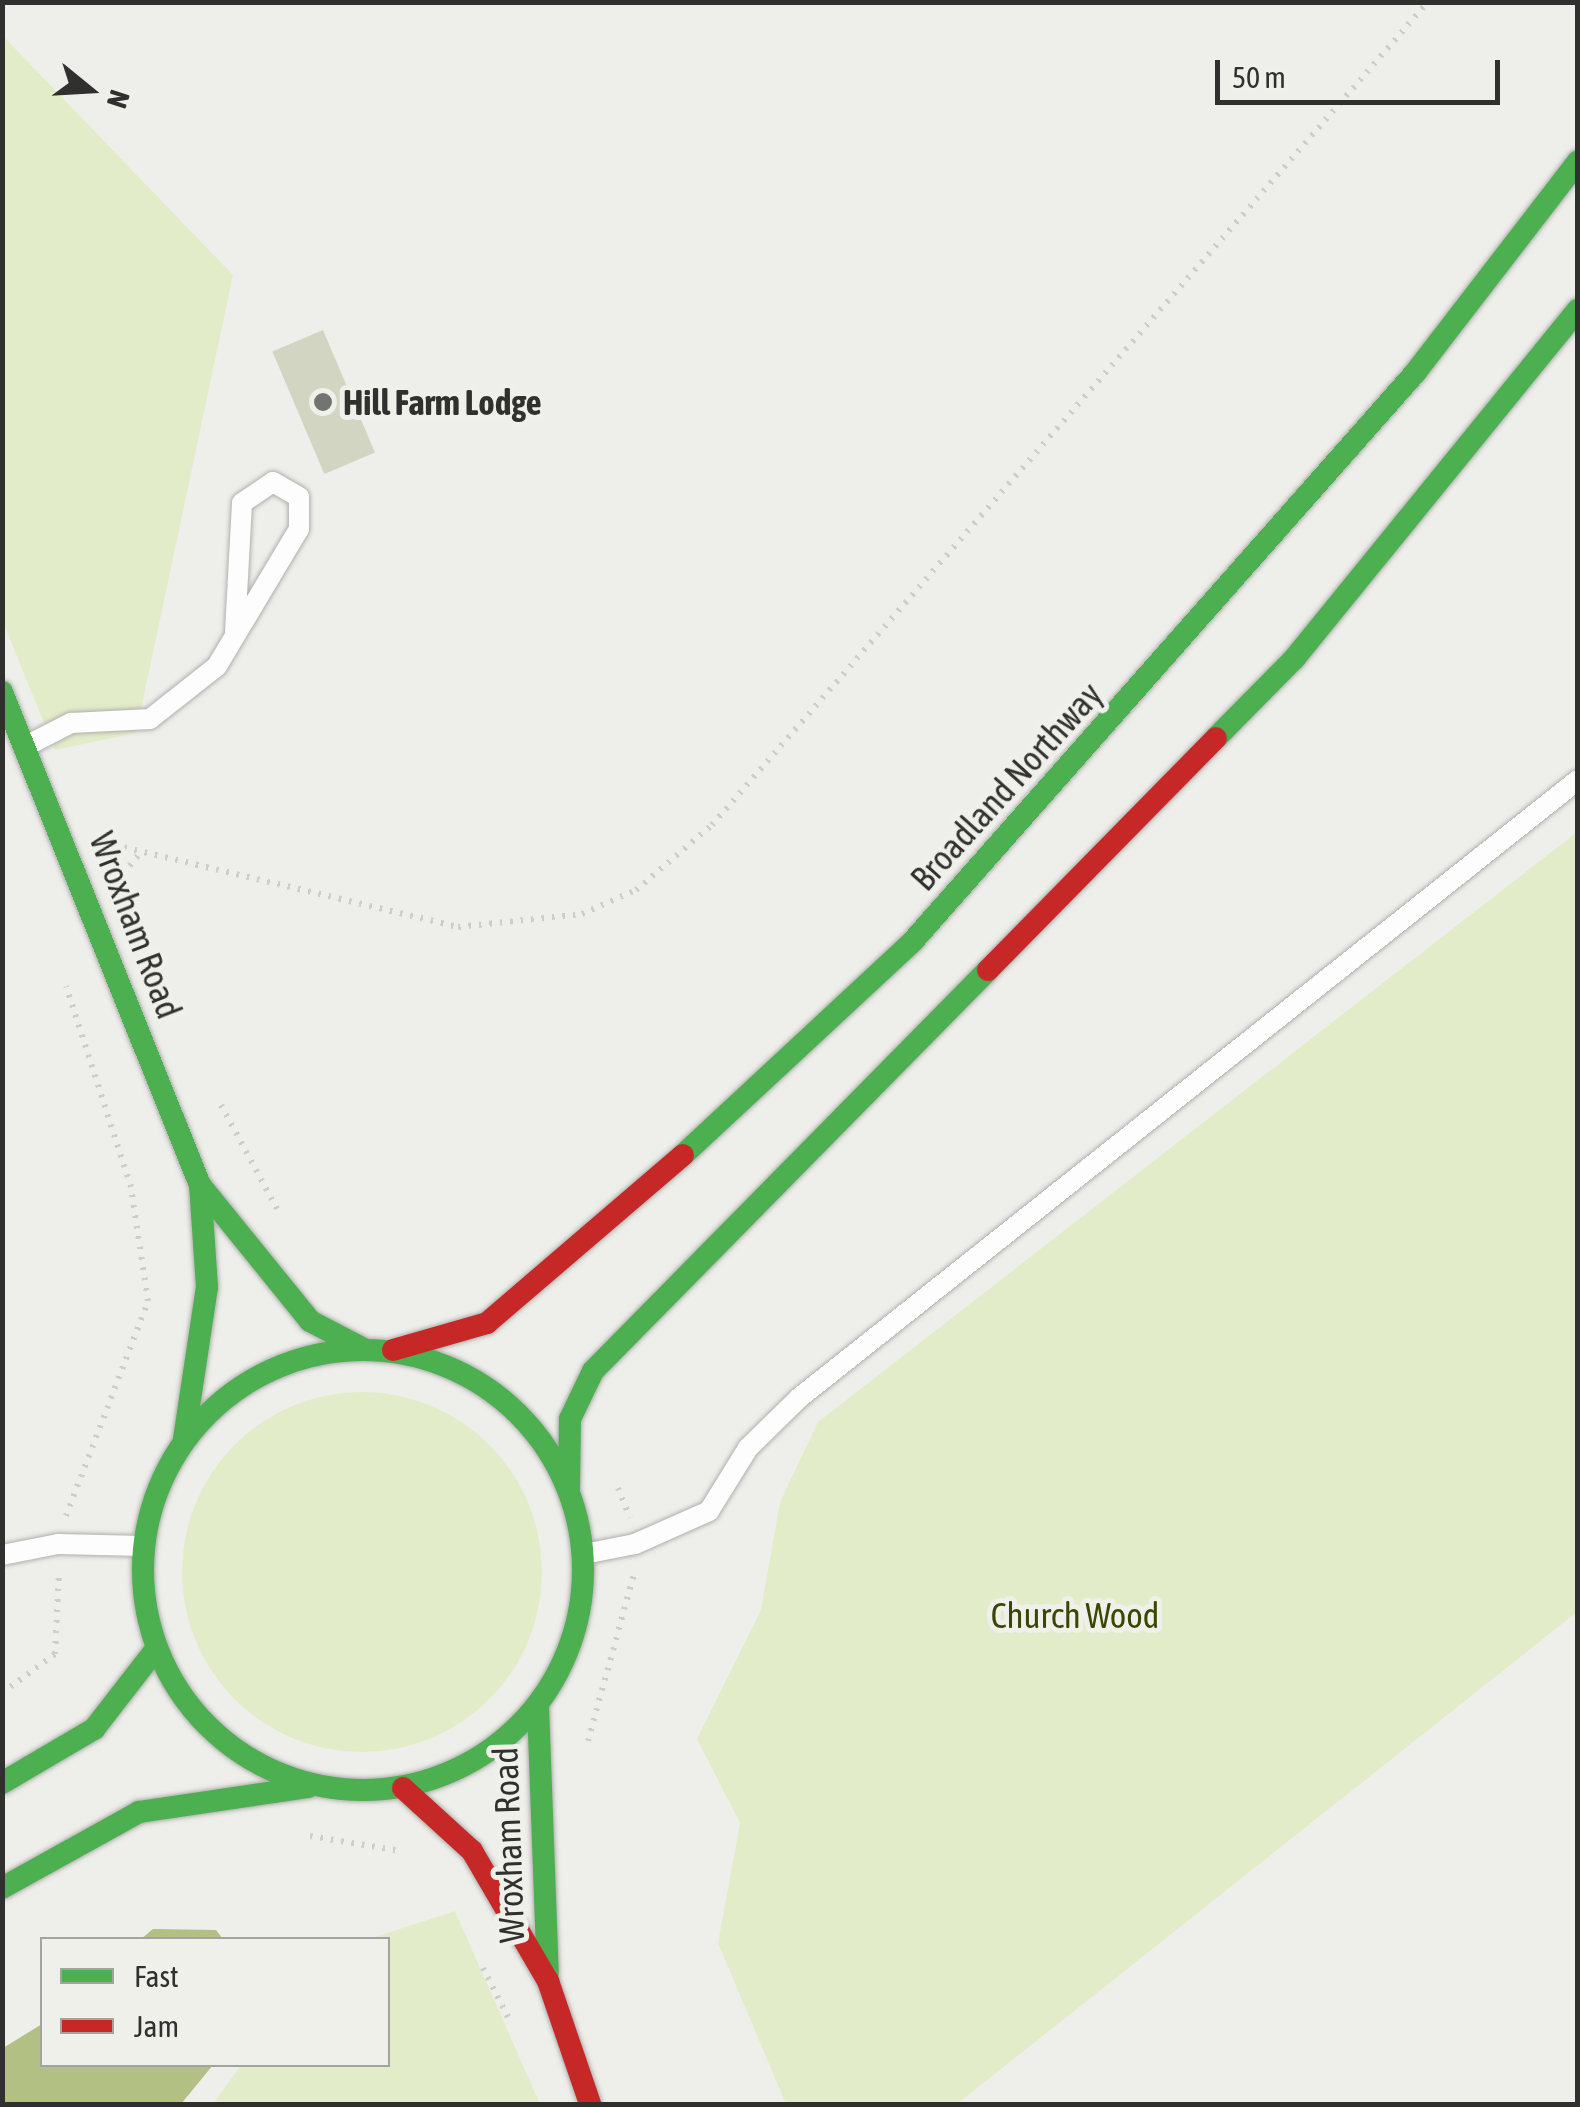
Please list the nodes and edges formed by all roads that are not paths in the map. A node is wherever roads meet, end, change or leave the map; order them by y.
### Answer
1 (1578, 161) edge
2 (1578, 310) edge
3 (235, 632) junction
4 (2, 692) edge
5 (24, 747) junction
6 (1578, 780) edge
7 (200, 1185) junction
8 (362, 1348) junction
9 (394, 1350) junction
10 (184, 1439) junction
11 (569, 1488) junction
12 (143, 1546) junction
13 (584, 1554) junction
14 (2, 1555) edge
15 (156, 1649) junction
16 (538, 1706) junction
17 (2, 1783) edge
18 (312, 1786) junction
19 (403, 1788) junction
20 (2, 1888) edge
21 (548, 1981) junction
22 (590, 2104) edge

1 - 9 main road, Broadland Northway
2 - 11 main road
3 - 3 lane
3 - 5 lane
4 - 5 main road, Wroxham Road
5 - 7 main road, Wroxham Road
6 - 13 lane
7 - 8 main road, Wroxham Road
7 - 10 main road, Wroxham Road
8 - 9 main road
8 - 10 main road
9 - 11 main road
10 - 12 main road
11 - 13 main road
12 - 14 lane
12 - 15 main road
13 - 16 main road
15 - 17 main road
15 - 18 main road
16 - 19 main road
16 - 21 main road, Wroxham Road
18 - 19 main road
18 - 20 main road
19 - 21 main road, Wroxham Road
21 - 22 main road, Wroxham Road

